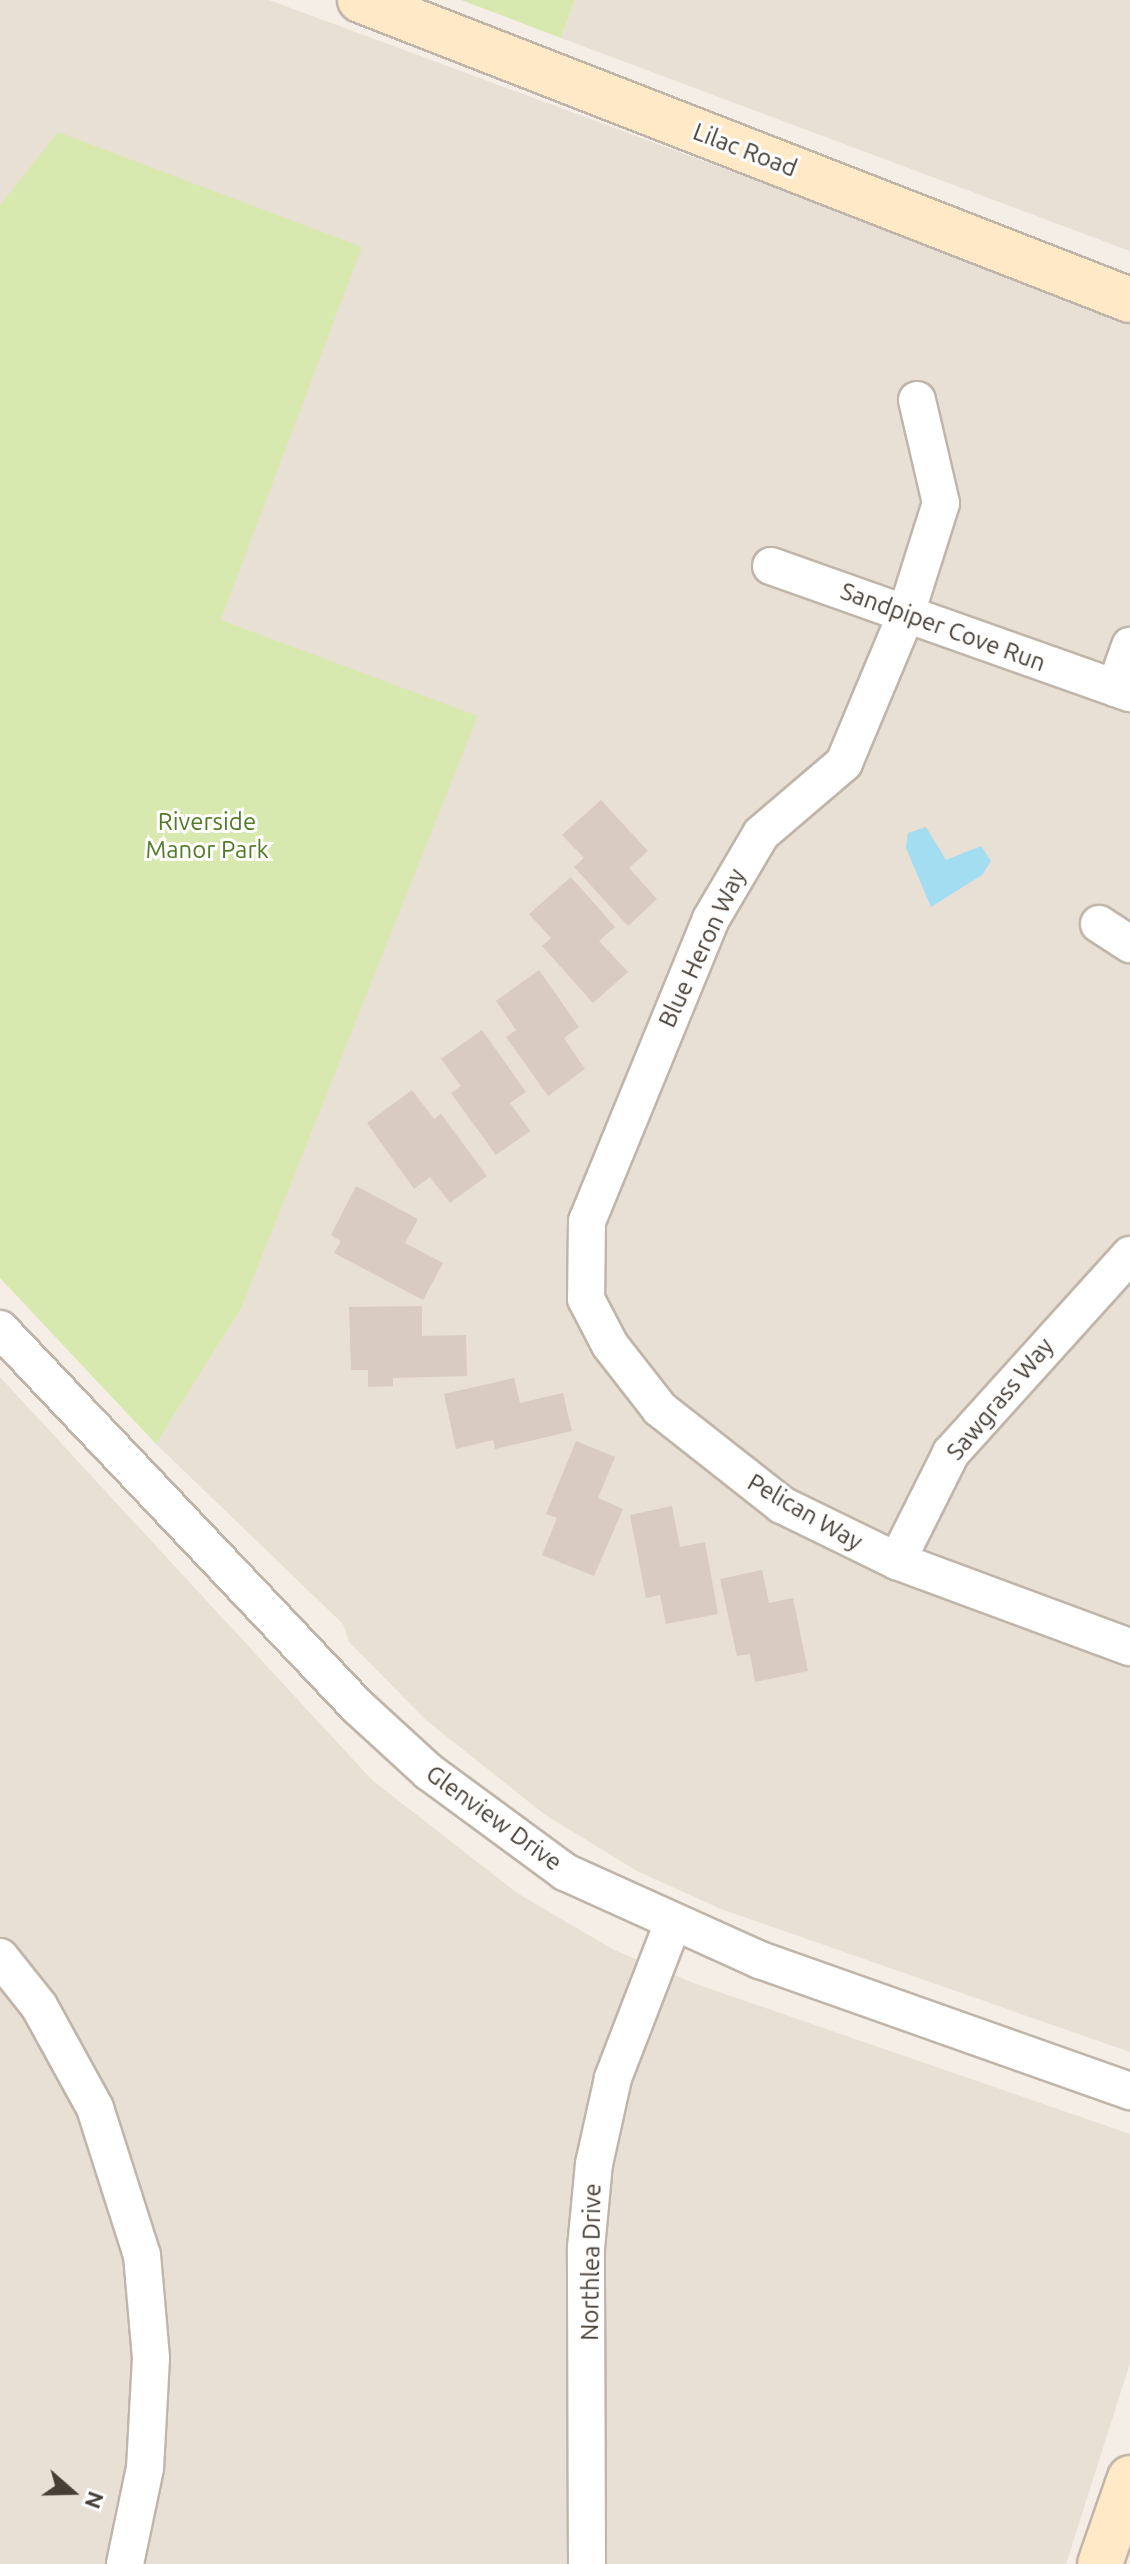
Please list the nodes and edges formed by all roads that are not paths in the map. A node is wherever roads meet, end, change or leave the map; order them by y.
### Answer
1 (360, 0) edge
2 (1130, 300) edge
3 (917, 400) dead end
4 (771, 566) dead end
5 (905, 617) junction
6 (1130, 646) edge
7 (1123, 690) edge
8 (1099, 924) dead end
9 (1130, 944) edge
10 (1130, 1255) edge
11 (583, 1258) joint
12 (0, 1329) edge
13 (897, 1561) junction
14 (1130, 1647) edge
15 (672, 1925) junction
16 (0, 1957) edge
17 (1130, 2091) edge
18 (1130, 2478) edge
19 (125, 2564) edge
20 (587, 2564) edge
21 (1100, 2564) edge

1 - 2 street, Lilac Road
3 - 5 street, Blue Heron Way
4 - 5 street, Sandpiper Cove Run
5 - 7 street, Sandpiper Cove Run
5 - 11 street, Blue Heron Way
6 - 7 street, Sandpiper Cove Run
8 - 9 street
10 - 13 street, Sawgrass Way
11 - 13 street, Pelican Way
12 - 15 street, Glenview Drive
13 - 14 street, Pelican Way
15 - 17 street, Glenview Drive
15 - 20 street, Northlea Drive
16 - 19 street
18 - 21 street

